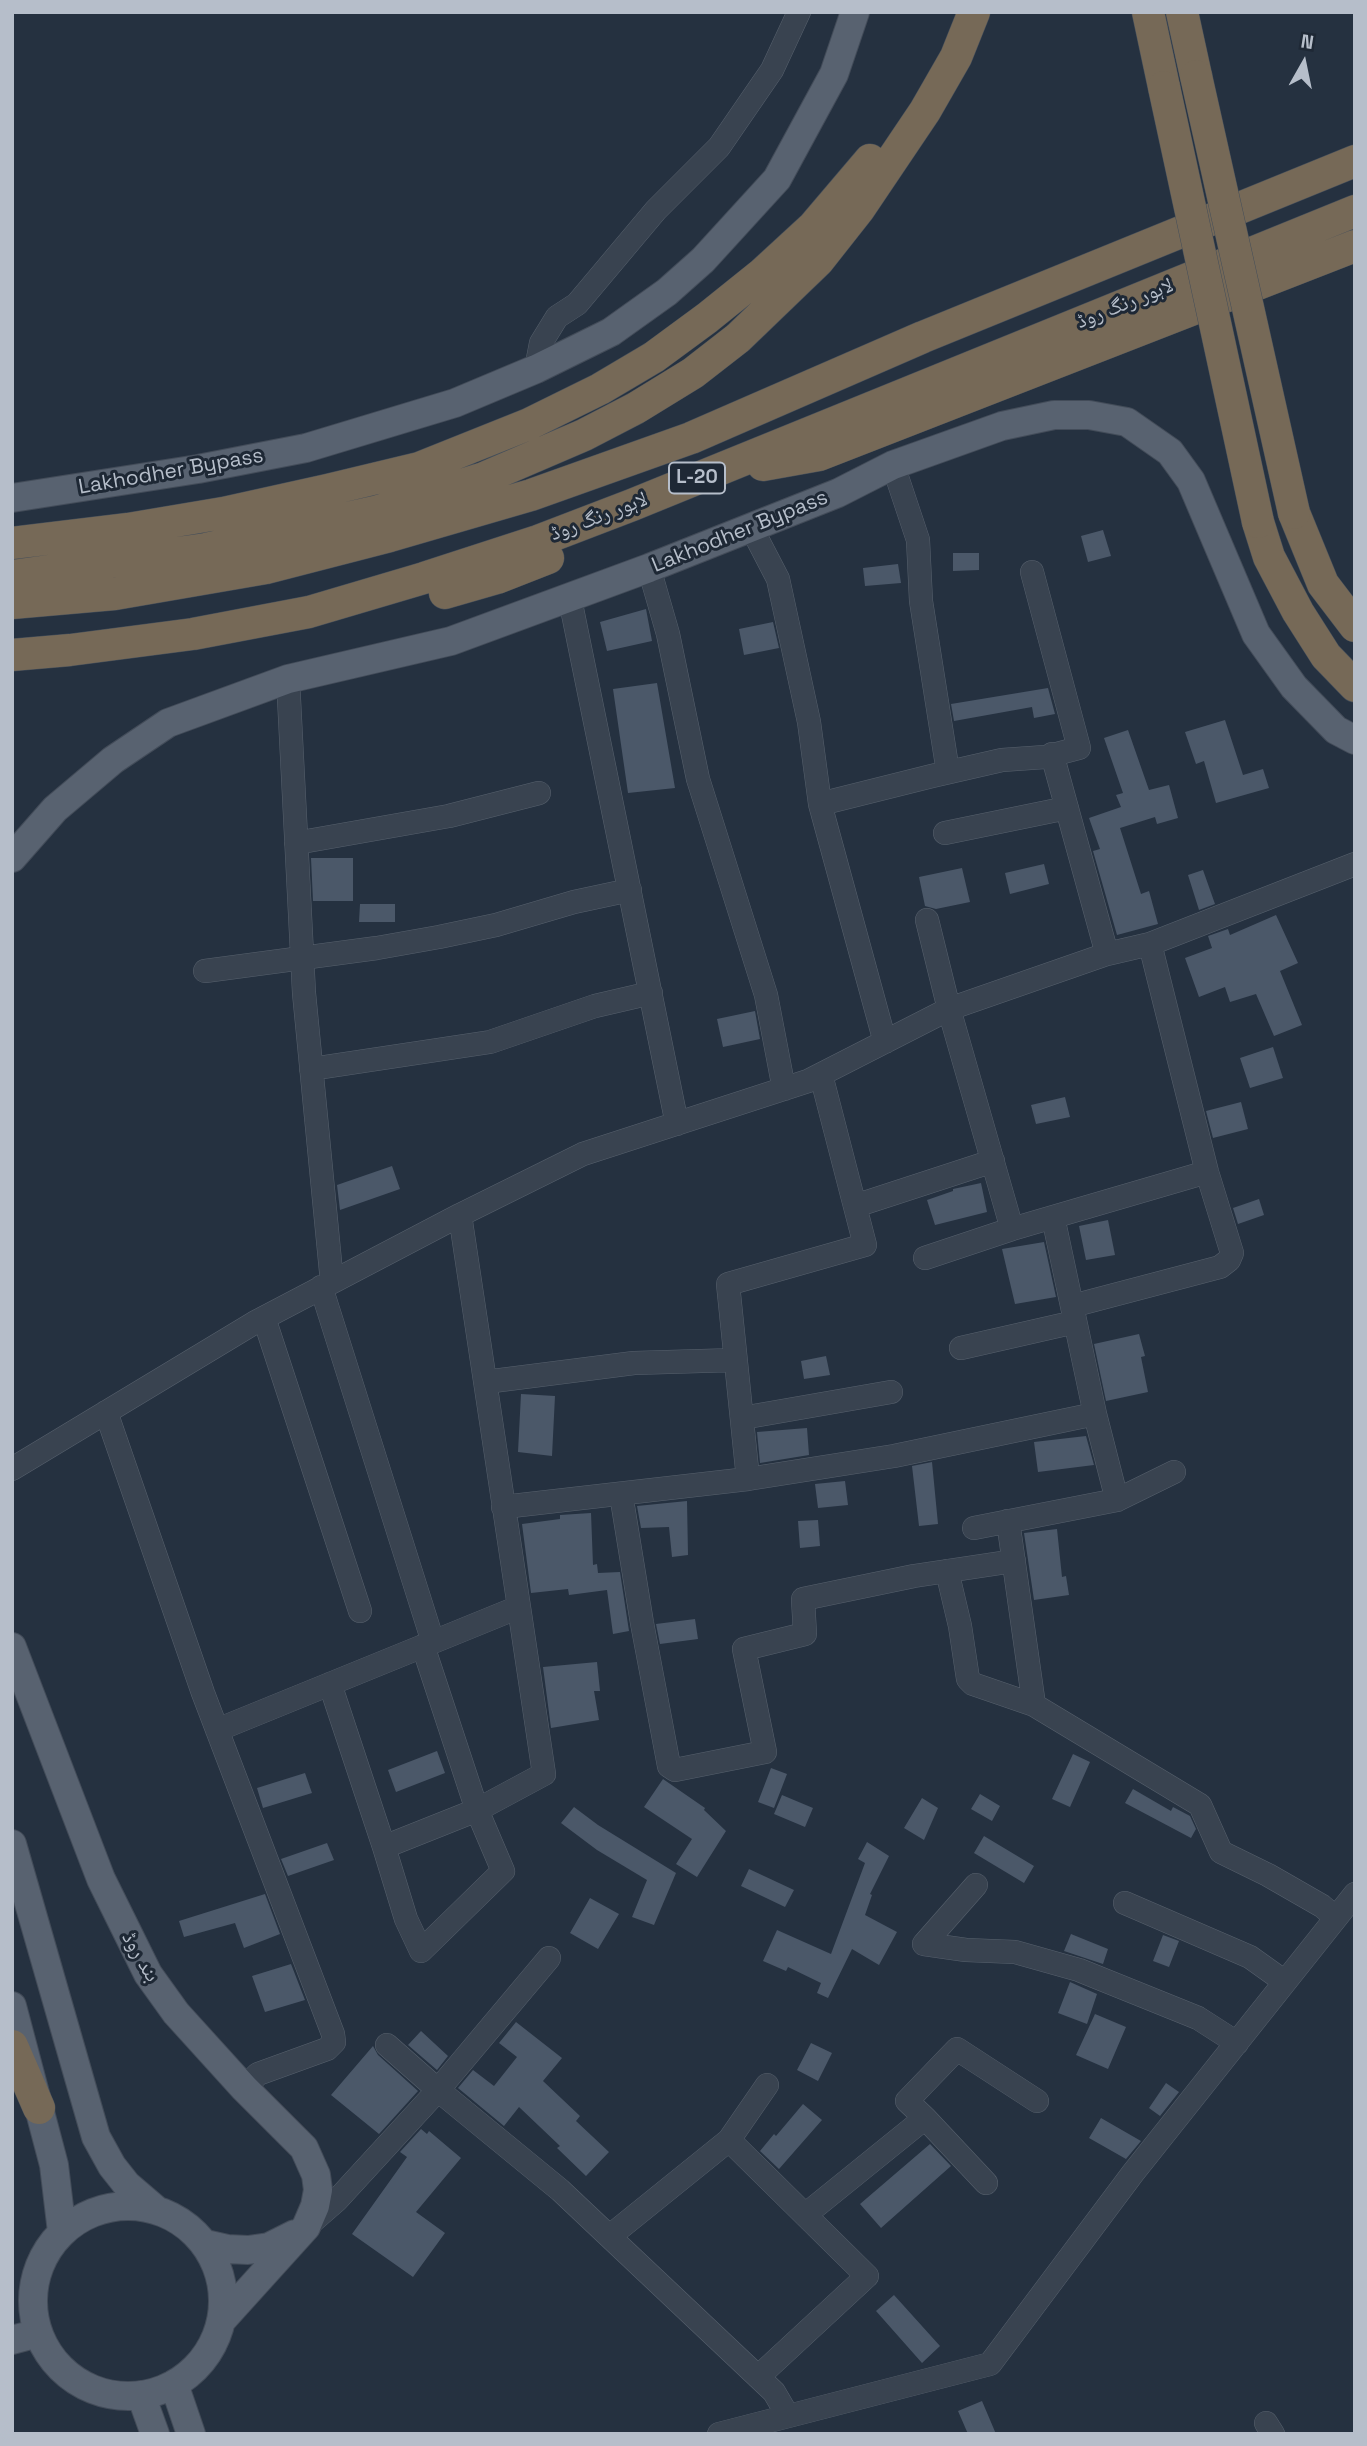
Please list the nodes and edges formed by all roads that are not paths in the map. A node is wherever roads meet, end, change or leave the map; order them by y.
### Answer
1 (799, 12) edge
2 (855, 12) edge
3 (972, 12) edge
4 (1147, 12) edge
5 (1182, 12) edge
6 (1355, 161) edge
7 (1355, 211) edge
8 (1355, 246) edge
9 (536, 369) junction
10 (893, 465) junction
11 (704, 475) junction
12 (12, 498) edge
13 (632, 505) junction
14 (751, 527) junction
15 (12, 543) edge
16 (649, 568) junction
17 (1032, 572) dead end
18 (12, 576) edge
19 (570, 598) junction
20 (12, 603) edge
21 (1355, 626) edge
22 (12, 655) edge
23 (12, 675) edge
24 (288, 679) junction
25 (1355, 687) edge
26 (1355, 740) edge
27 (1052, 754) junction
28 (947, 772) junction
29 (539, 793) dead end
30 (820, 804) junction
31 (1067, 808) junction
32 (945, 833) dead end
33 (296, 843) junction
34 (12, 858) edge
35 (1355, 864) edge
36 (630, 890) junction
37 (927, 920) dead end
38 (1150, 944) junction
39 (1107, 954) junction
40 (302, 957) junction
41 (205, 971) dead end
42 (651, 993) junction
43 (949, 1009) junction
44 (885, 1042) junction
45 (311, 1069) junction
46 (821, 1075) junction
47 (784, 1089) junction
48 (677, 1124) junction
49 (993, 1161) junction
50 (1207, 1172) junction
51 (855, 1206) junction
52 (460, 1214) junction
53 (1053, 1217) junction
54 (1012, 1229) junction
55 (925, 1258) dead end
56 (326, 1284) junction
57 (1074, 1314) junction
58 (264, 1318) junction
59 (961, 1348) dead end
60 (736, 1360) junction
61 (485, 1382) junction
62 (891, 1392) dead end
63 (106, 1412) junction
64 (1095, 1414) junction
65 (742, 1418) junction
66 (12, 1469) edge
67 (1174, 1472) dead end
68 (748, 1479) junction
69 (621, 1494) junction
70 (1117, 1500) junction
71 (503, 1507) junction
72 (1009, 1521) junction
73 (974, 1528) dead end
74 (1014, 1561) junction
75 (947, 1571) junction
76 (519, 1607) junction
77 (360, 1611) dead end
78 (428, 1644) junction
79 (12, 1647) edge
80 (330, 1684) junction
81 (1034, 1705) junction
82 (217, 1730) junction
83 (477, 1810) junction
84 (12, 1844) edge
85 (384, 1847) junction
86 (976, 1885) dead end
87 (1355, 1894) edge
88 (1125, 1903) dead end
89 (1336, 1918) junction
90 (549, 1958) dead end
91 (1285, 1982) junction
92 (12, 2006) edge
93 (1237, 2042) junction
94 (387, 2045) dead end
95 (12, 2046) edge
96 (767, 2085) dead end
97 (244, 2088) junction
98 (438, 2090) junction
99 (1037, 2101) dead end
100 (39, 2108) junction
101 (925, 2118) junction
102 (729, 2140) junction
103 (986, 2183) dead end
104 (155, 2209) junction
105 (805, 2216) junction
106 (306, 2227) junction
107 (62, 2232) junction
108 (610, 2236) junction
109 (205, 2244) junction
110 (221, 2321) junction
111 (25, 2337) edge
112 (758, 2377) junction
113 (174, 2384) junction
114 (141, 2395) junction
115 (788, 2416) junction
116 (155, 2434) edge
117 (191, 2434) edge
118 (719, 2434) edge

1 - 9 street
2 - 9 main road, Lakhodher Bypass
3 - 15 highway
3 - 18 highway
4 - 25 highway, bridge
5 - 21 highway, bridge
6 - 20 highway, لاہور رنگ روڈ / L-20
7 - 11 highway, لاہور رنگ روڈ / L-20
8 - 11 highway
9 - 12 main road, Lakhodher Bypass
10 - 14 main road, Lakhodher Bypass
10 - 26 main road, Lakhodher Bypass
10 - 28 street
11 - 13 highway, لاہور رنگ روڈ / L-20
13 - 22 highway, لاہور رنگ روڈ / L-20
13 - 23 highway
14 - 16 main road, Lakhodher Bypass
14 - 30 street
16 - 19 main road, Lakhodher Bypass
16 - 47 street
17 - 27 street
19 - 24 main road, Lakhodher Bypass
19 - 36 street
24 - 33 street
24 - 34 main road, Lakhodher Bypass
27 - 28 street
27 - 31 street
28 - 30 street
29 - 33 street
30 - 44 street
31 - 32 street
31 - 39 street
33 - 40 street
35 - 38 street
36 - 40 street
36 - 42 street
37 - 43 street
38 - 39 street
38 - 50 street
39 - 43 street
40 - 41 street
40 - 45 street
42 - 45 street
42 - 48 street
43 - 44 street
43 - 49 street
44 - 46 street
45 - 56 street
46 - 47 street
46 - 51 street
47 - 48 street
48 - 52 street
49 - 51 street
49 - 54 street
50 - 53 street
50 - 57 street
51 - 60 street
52 - 56 street
52 - 61 street
53 - 54 street
53 - 57 street
54 - 55 street
56 - 58 street
56 - 78 street
57 - 59 street
57 - 64 street
58 - 63 street
58 - 77 street
60 - 61 street
60 - 65 street
61 - 71 street
62 - 65 street
63 - 66 street
63 - 82 street
64 - 68 street
64 - 70 street
65 - 68 street
67 - 70 street
68 - 69 street
69 - 71 street
69 - 75 street
70 - 72 street
71 - 76 street
72 - 73 street
72 - 74 street
74 - 75 street
74 - 81 street
75 - 81 street
76 - 78 street
76 - 83 street
78 - 80 street
78 - 83 street
79 - 97 main road, بند روڈ
80 - 82 street
80 - 85 street
81 - 89 street
82 - 97 street
83 - 85 street
83 - 85 street
84 - 104 main road
86 - 93 street
87 - 89 street
88 - 91 street
89 - 91 street
90 - 98 street
91 - 93 street
92 - 100 main road
93 - 115 street
94 - 98 street
95 - 100 highway
96 - 102 street
97 - 106 main road, بند روڈ
98 - 106 street
98 - 108 street
99 - 101 street
100 - 107 main road
101 - 103 street
101 - 105 street
102 - 105 street
102 - 108 street
104 - 107 main road
104 - 109 main road
105 - 112 street
106 - 109 main road
106 - 110 main road
107 - 111 main road
108 - 112 street
109 - 110 main road
110 - 113 main road
111 - 114 main road
112 - 115 street
113 - 114 main road
113 - 117 main road
114 - 116 main road
115 - 118 street

